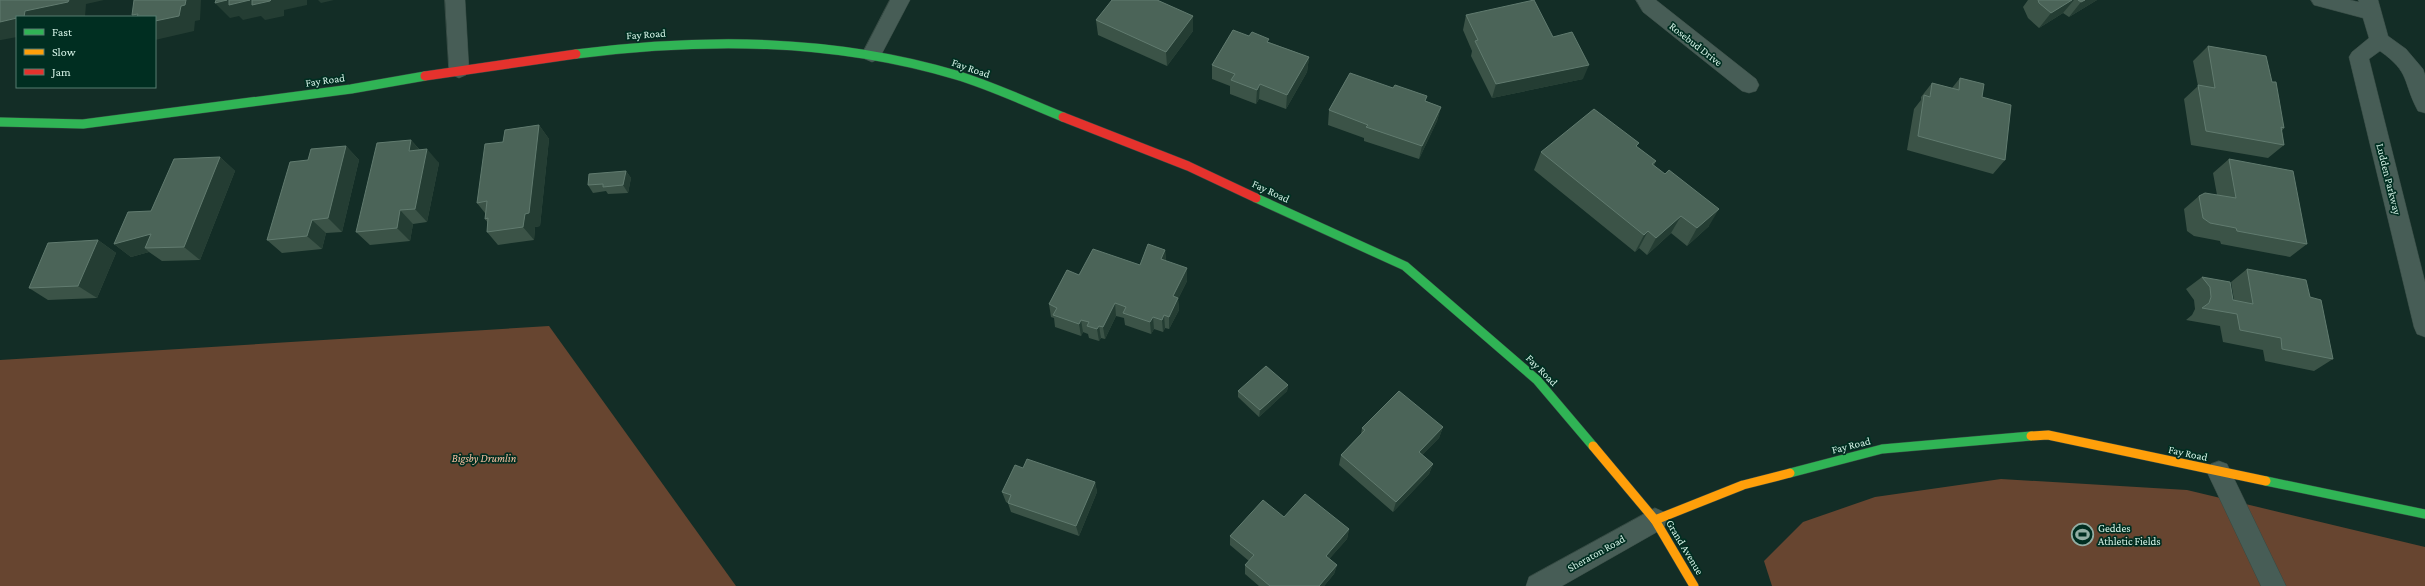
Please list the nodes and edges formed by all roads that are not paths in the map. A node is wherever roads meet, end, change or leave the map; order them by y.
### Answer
1 (455, 0) edge
2 (900, 0) edge
3 (1646, 0) edge
4 (2320, 0) edge
5 (2370, 6) edge
6 (2379, 40) junction
7 (872, 54) junction
8 (459, 70) junction
9 (1750, 85) dead end
10 (2425, 105) edge
11 (0, 122) edge
12 (2425, 327) edge
13 (2220, 472) junction
14 (2425, 514) edge
15 (1655, 520) junction
16 (1538, 586) edge
17 (1694, 586) edge
18 (2274, 586) edge

1 - 8 street
2 - 7 street
3 - 9 street, Rosebud Drive
4 - 5 street
5 - 6 street
6 - 10 street
6 - 12 street, Ludden Parkway
7 - 8 street, Fay Road
7 - 15 street, Fay Road
8 - 11 street, Fay Road
13 - 14 street, Fay Road
13 - 15 street, Fay Road
13 - 18 street
15 - 16 street, Sheraton Road
15 - 17 street, Grand Avenue

